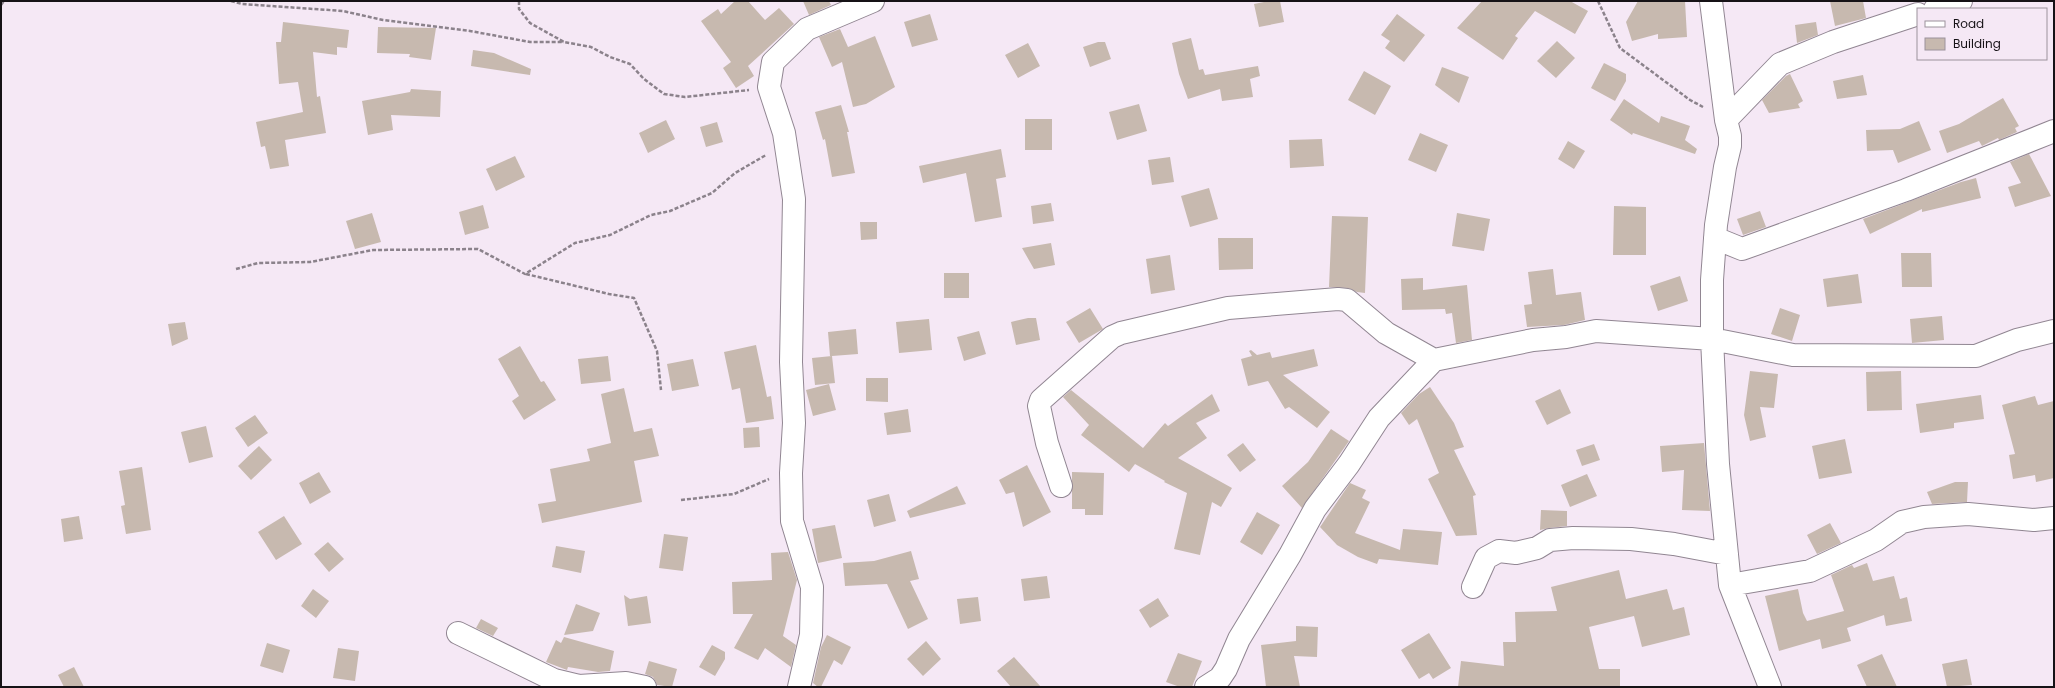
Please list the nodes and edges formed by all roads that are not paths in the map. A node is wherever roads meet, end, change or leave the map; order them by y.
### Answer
1 (873, 1) edge
2 (1711, 1) edge
3 (1961, 1) edge
4 (1937, 8) edge
5 (1917, 14) edge
6 (1726, 120) junction
7 (2054, 131) edge
8 (1715, 238) junction
9 (2054, 331) edge
10 (1712, 339) junction
11 (1434, 360) junction
12 (1061, 486) dead end
13 (2054, 518) edge
14 (1727, 554) junction
15 (1730, 585) junction
16 (1473, 587) dead end
17 (458, 632) dead end
18 (645, 687) edge
19 (799, 687) edge
20 (1206, 687) edge
21 (1770, 687) edge

1 - 19 street
2 - 6 street
3 - 4 street
5 - 6 street
6 - 8 street
7 - 8 street
8 - 10 street
9 - 10 street
10 - 11 street
10 - 14 street
11 - 12 street
11 - 20 street
13 - 15 street
14 - 15 street
14 - 16 street
15 - 21 street
17 - 18 street

